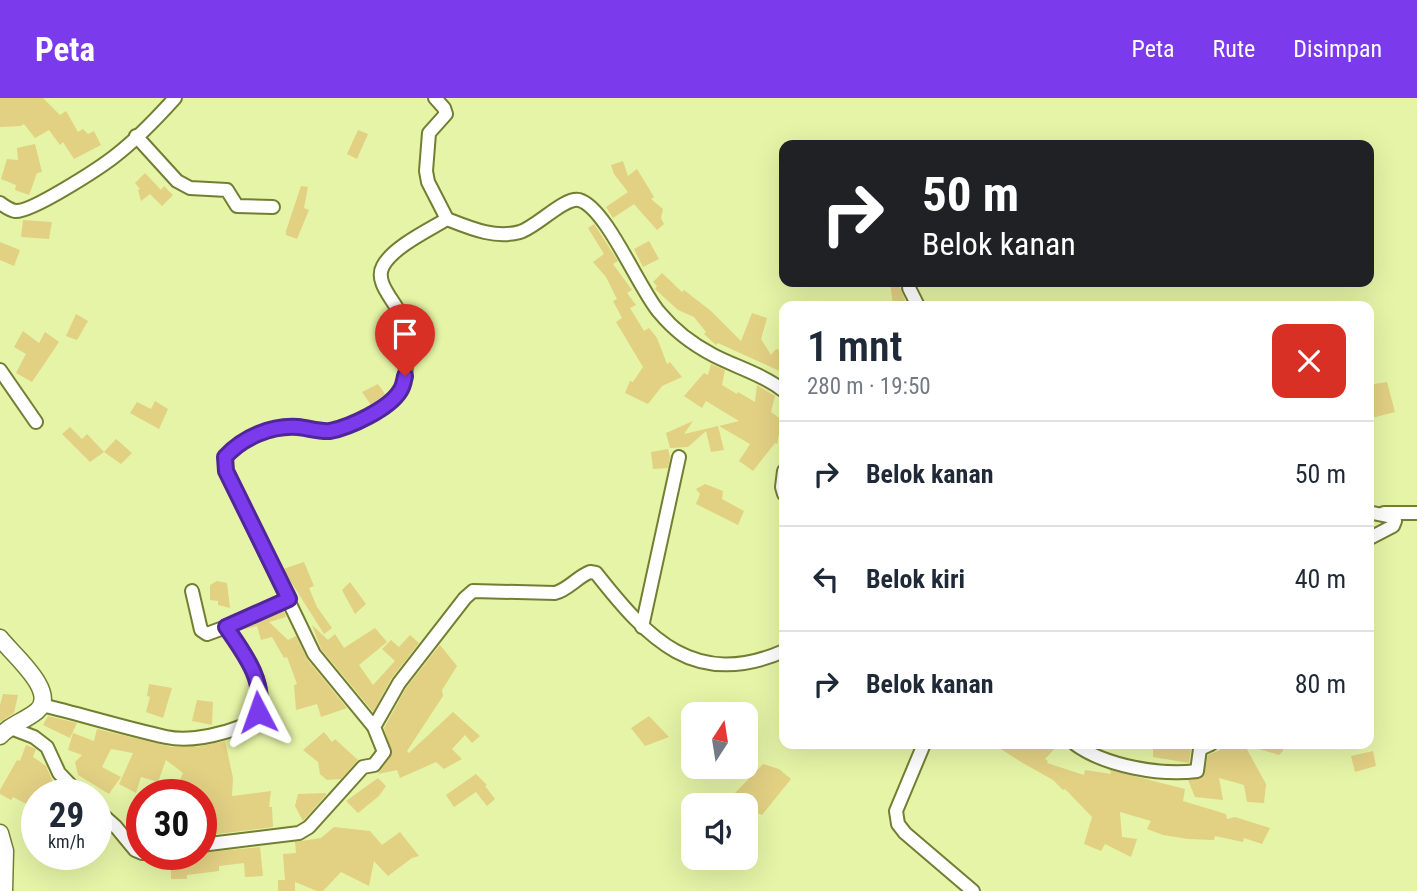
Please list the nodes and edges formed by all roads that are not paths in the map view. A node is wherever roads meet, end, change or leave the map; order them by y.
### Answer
1 (175, 98) edge
2 (435, 98) edge
3 (136, 136) junction
4 (0, 203) edge
5 (272, 207) dead end
6 (447, 219) junction
7 (909, 288) dead end
8 (916, 301) edge
9 (0, 370) edge
10 (779, 387) edge
11 (36, 422) dead end
12 (679, 457) dead end
13 (1374, 512) edge
14 (1374, 513) edge
15 (1417, 513) edge
16 (1374, 535) edge
17 (192, 592) dead end
18 (289, 599) junction
19 (226, 627) junction
20 (642, 627) junction
21 (0, 638) edge
22 (779, 653) edge
23 (42, 705) junction
24 (374, 727) junction
25 (4, 731) edge
26 (922, 749) edge
27 (1082, 749) edge
28 (1200, 749) edge
29 (65, 779) edge
30 (112, 822) edge
31 (0, 833) edge
32 (126, 838) edge
33 (217, 843) edge
34 (4, 891) edge
35 (974, 891) edge

1 - 3 street
2 - 6 street
3 - 4 street
3 - 5 street
6 - 10 street
6 - 18 street
7 - 8 street
9 - 11 street
12 - 20 street
13 - 15 street
14 - 16 street
17 - 19 street
18 - 19 street
18 - 24 street
19 - 23 street
20 - 22 street
20 - 24 street
21 - 23 main road
23 - 25 main road
24 - 33 street
25 - 29 street
26 - 35 street
27 - 28 street
30 - 32 street
31 - 34 main road

